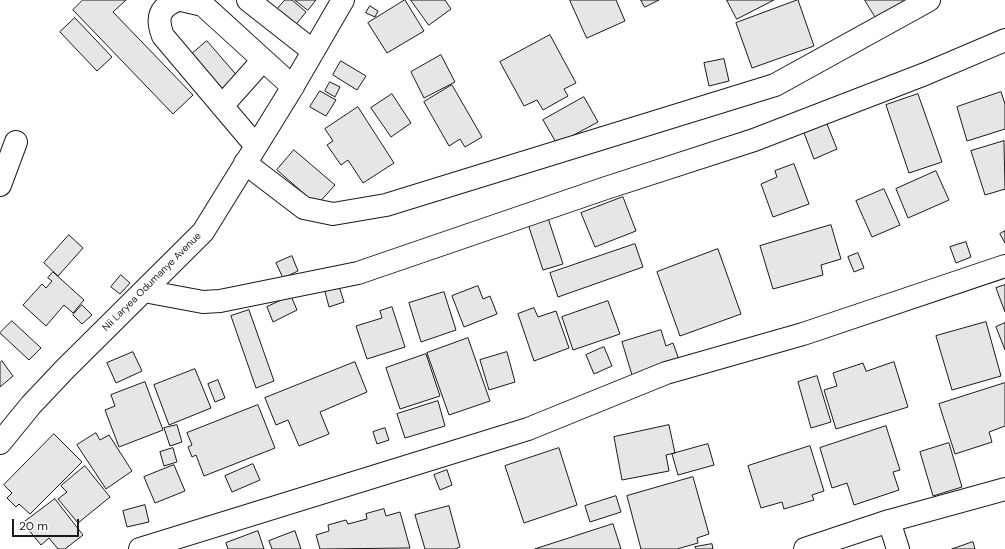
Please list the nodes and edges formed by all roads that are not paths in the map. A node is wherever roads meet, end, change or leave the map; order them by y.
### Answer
1 (177, 0) edge
2 (181, 0) edge
3 (248, 0) edge
4 (343, 0) edge
5 (929, 0) edge
6 (1005, 40) edge
7 (313, 51) junction
8 (263, 60) junction
9 (293, 87) junction
10 (222, 106) junction
11 (16, 142) dead end
12 (250, 155) junction
13 (0, 185) edge
14 (1005, 266) edge
15 (144, 291) junction
16 (0, 443) edge
17 (1005, 489) edge
18 (889, 522) junction
19 (140, 549) edge
20 (805, 549) edge
21 (898, 549) edge

1 - 10 street
2 - 8 street
3 - 7 street
4 - 7 street, Nii Laryea Odumanye Avenue
5 - 12 street
6 - 15 street
7 - 9 street, Nii Laryea Odumanye Avenue
8 - 9 street
8 - 10 street
9 - 12 street, Nii Laryea Odumanye Avenue
10 - 12 street
11 - 13 street
12 - 15 street, Nii Laryea Odumanye Avenue
14 - 19 street
15 - 16 street, Nii Laryea Odumanye Avenue
17 - 18 street
18 - 20 street
18 - 21 street

